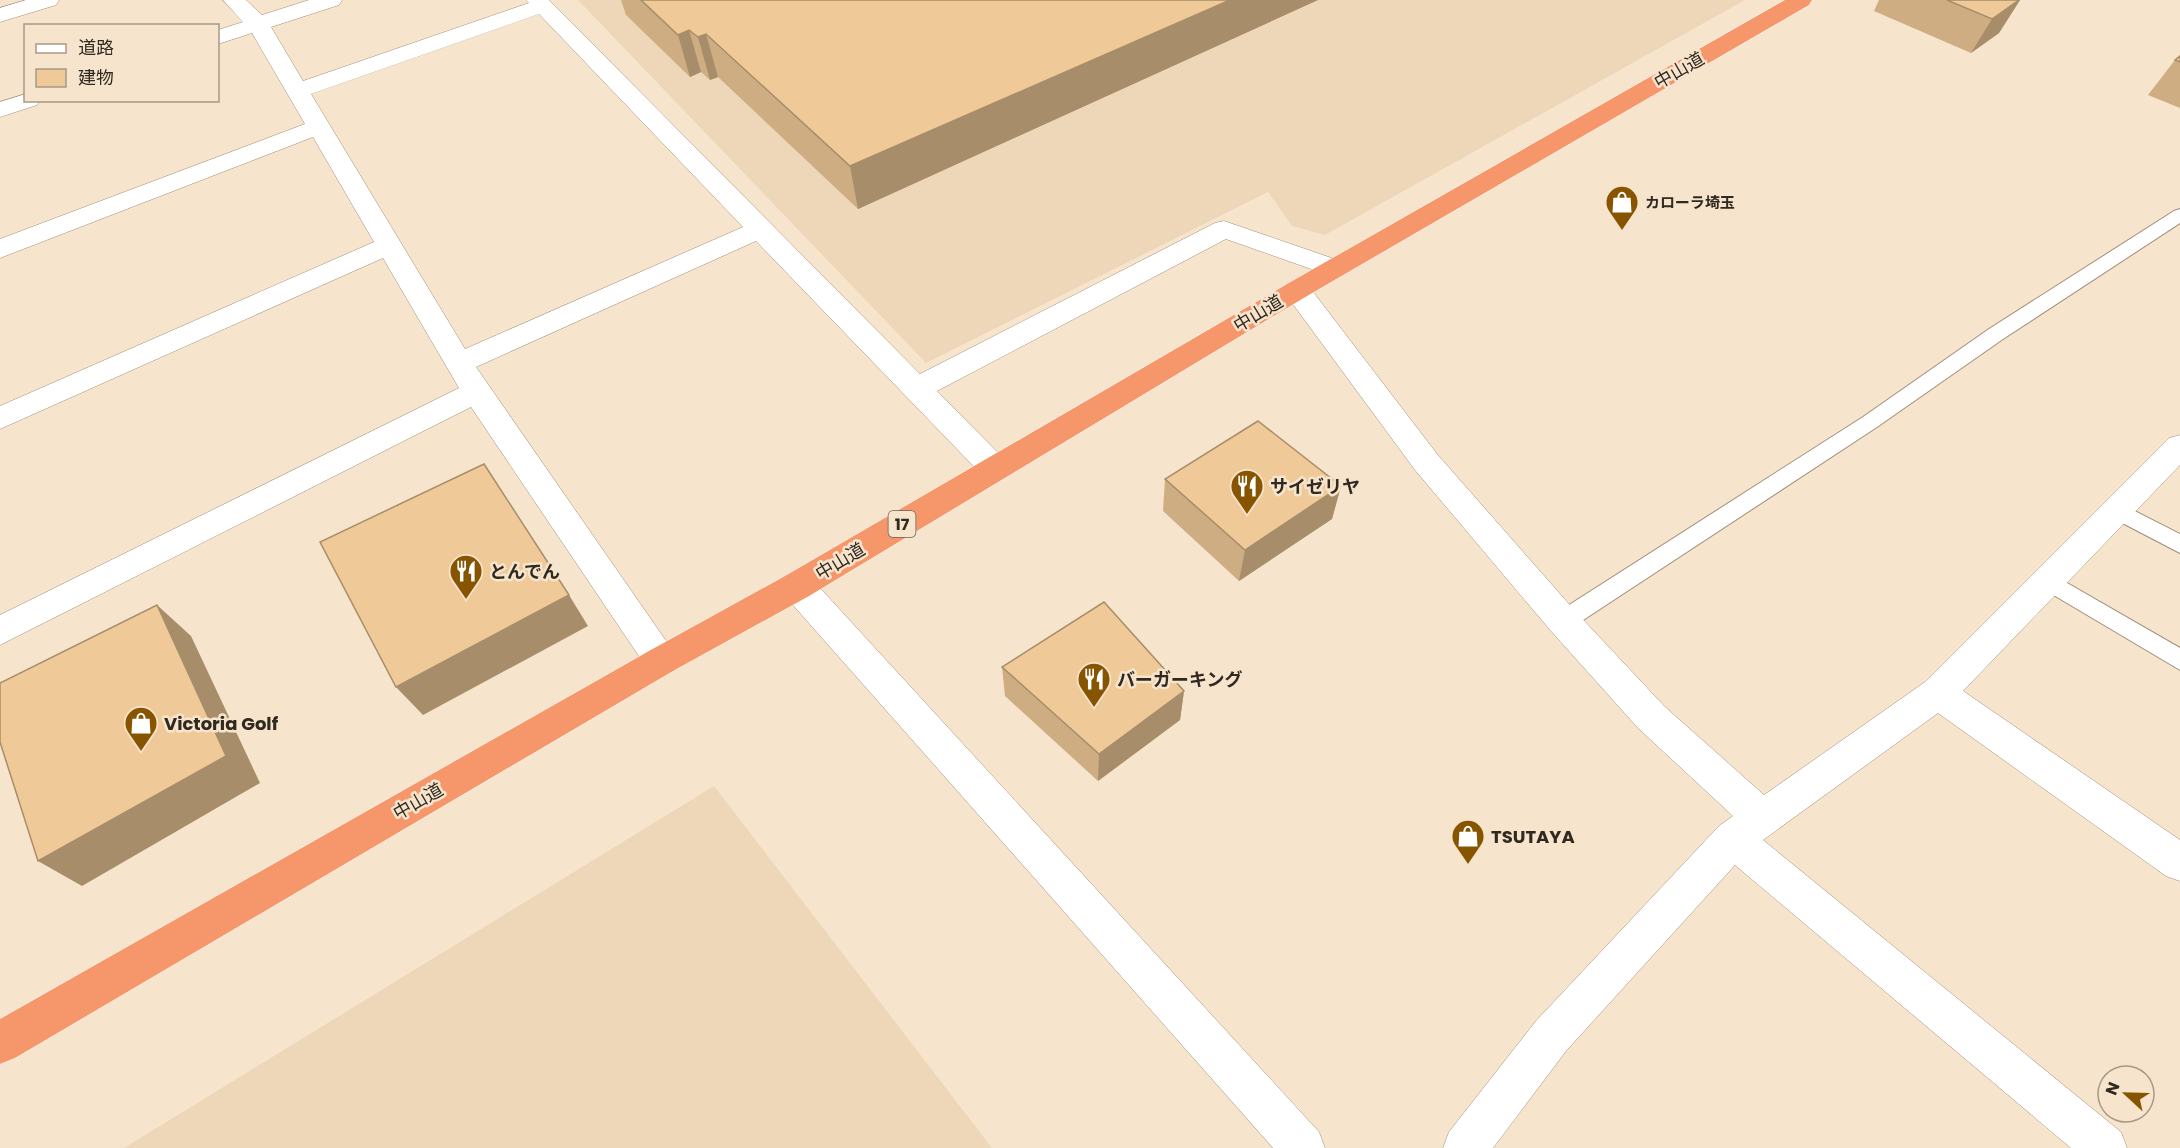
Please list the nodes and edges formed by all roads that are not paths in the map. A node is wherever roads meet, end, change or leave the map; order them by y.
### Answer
1 (48, 0) edge
2 (234, 0) edge
3 (331, 0) edge
4 (1801, 0) edge
5 (539, 3) edge
6 (0, 15) edge
7 (258, 24) junction
8 (219, 37) edge
9 (297, 91) junction
10 (24, 102) edge
11 (0, 110) edge
12 (318, 127) junction
13 (2180, 215) edge
14 (760, 229) junction
15 (389, 245) junction
16 (0, 249) edge
17 (1335, 268) junction
18 (1297, 290) junction
19 (459, 363) junction
20 (917, 390) junction
21 (476, 392) junction
22 (0, 418) edge
23 (2180, 446) edge
24 (995, 469) junction
25 (2117, 510) junction
26 (2180, 544) edge
27 (2048, 581) junction
28 (797, 586) junction
29 (1563, 621) junction
30 (0, 631) edge
31 (2180, 660) edge
32 (661, 661) junction
33 (1938, 693) junction
34 (1748, 829) junction
35 (2180, 863) edge
36 (0, 1043) edge
37 (1303, 1148) edge
38 (1465, 1148) edge
39 (2105, 1148) edge

1 - 6 street
2 - 7 street
3 - 7 street
4 - 17 highway, 中山道 / 17
5 - 9 street
5 - 14 street
7 - 8 street
7 - 9 street
9 - 12 street
10 - 11 street
12 - 15 street
12 - 16 street
13 - 29 lane
14 - 19 street
14 - 20 street
15 - 19 street
15 - 22 street
17 - 18 highway, 中山道 / 17
17 - 20 street
18 - 24 highway, 中山道 / 17
18 - 29 street
19 - 21 street
20 - 24 street
21 - 30 street
21 - 32 street
23 - 25 street
24 - 28 highway, 中山道 / 17
25 - 26 lane
25 - 27 street
27 - 31 lane
27 - 33 street
28 - 32 highway, 中山道 / 17
28 - 37 street
29 - 34 street
32 - 36 highway, 中山道 / 17
33 - 34 street
33 - 35 street
34 - 38 street
34 - 39 street

